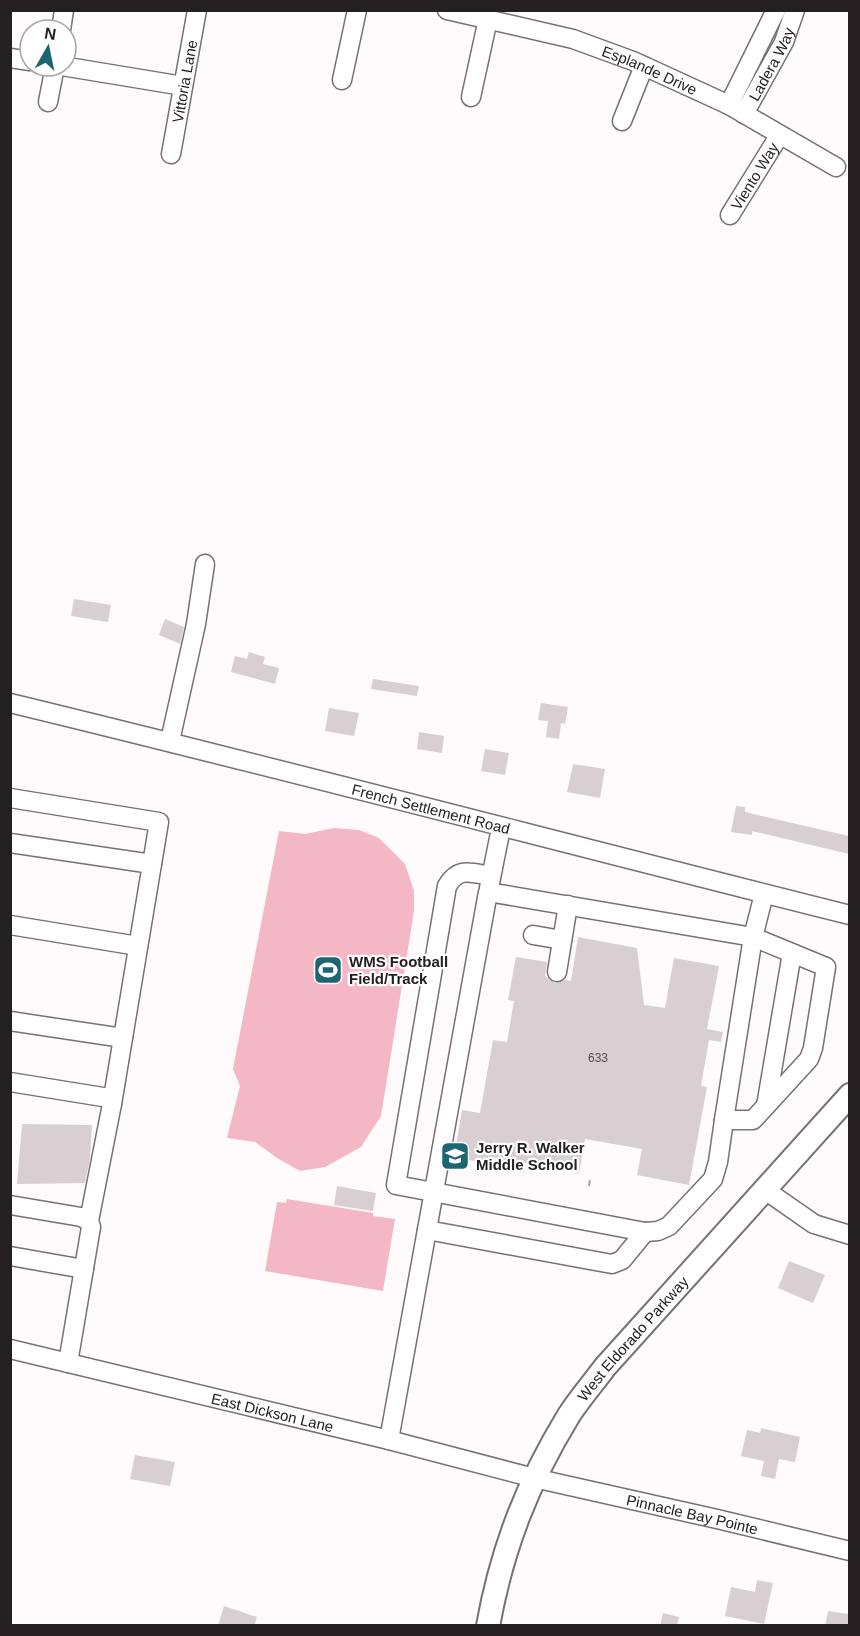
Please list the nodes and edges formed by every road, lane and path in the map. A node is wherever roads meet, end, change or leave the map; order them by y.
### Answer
1 (197, 10) edge
2 (357, 10) edge
3 (447, 10) edge
4 (776, 10) edge
5 (795, 10) edge
6 (488, 19) junction
7 (644, 66) junction
8 (78, 69) edge
9 (746, 70) junction
10 (53, 78) edge
11 (762, 79) junction
12 (342, 80) dead end
13 (183, 86) junction
14 (471, 97) dead end
15 (48, 102) dead end
16 (736, 110) junction
17 (622, 121) dead end
18 (779, 136) junction
19 (171, 154) dead end
20 (836, 167) dead end
21 (730, 215) dead end
22 (205, 564) dead end
23 (10, 703) edge
24 (170, 741) junction
25 (10, 798) edge
26 (501, 828) junction
27 (10, 843) edge
28 (152, 864) junction
29 (490, 884) junction
30 (764, 894) junction
31 (568, 905) junction
32 (849, 915) edge
33 (10, 925) edge
34 (533, 935) dead end
35 (753, 937) junction
36 (562, 940) junction
37 (138, 946) junction
38 (792, 953) junction
39 (557, 972) dead end
40 (10, 1020) edge
41 (123, 1038) junction
42 (10, 1082) edge
43 (849, 1095) edge
44 (112, 1104) junction
45 (766, 1106) junction
46 (724, 1120) junction
47 (590, 1179) dead end
48 (589, 1186) dead end
49 (765, 1190) junction
50 (434, 1193) junction
51 (10, 1205) edge
52 (89, 1221) junction
53 (427, 1230) junction
54 (645, 1232) junction
55 (849, 1235) edge
56 (10, 1256) edge
57 (84, 1269) junction
58 (10, 1349) edge
59 (68, 1363) junction
60 (389, 1440) junction
61 (534, 1479) junction
62 (849, 1551) edge
63 (488, 1626) edge

1 - 13 street, Vittoria Lane
2 - 12 street
3 - 6 street, Esplande Drive
4 - 9 street, Ladera Way
5 - 11 street, Ladera Way
6 - 7 street, Esplande Drive
6 - 14 street
7 - 16 street, Esplande Drive
7 - 17 street
8 - 13 street
9 - 11 street
9 - 16 street, Ladera Way
10 - 15 street
11 - 16 street, Ladera Way
13 - 19 street, Vittoria Lane
16 - 18 street, Esplande Drive
18 - 20 street, Esplande Drive
18 - 21 street, Viento Way
22 - 24 street
23 - 24 street, French Settlement Road
24 - 26 street, French Settlement Road
25 - 28 street
26 - 29 street
26 - 30 street, French Settlement Road
27 - 28 street
28 - 37 street
29 - 31 street
29 - 50 street
29 - 50 street
30 - 32 street, French Settlement Road
30 - 35 street
31 - 35 street
31 - 36 street
33 - 37 street
34 - 36 street
35 - 38 street
35 - 46 street
36 - 39 street
37 - 41 street
38 - 45 street
38 - 45 street
40 - 41 street
41 - 44 street
42 - 44 street
43 - 49 main road, West Eldorado Parkway
44 - 52 street
45 - 46 street
46 - 54 street
47 - 48 path
49 - 55 street
49 - 61 main road, West Eldorado Parkway
50 - 53 street
50 - 54 street
51 - 52 street
52 - 57 street
53 - 54 street
53 - 60 street
56 - 57 street
57 - 59 street
58 - 59 street, East Dickson Lane
59 - 60 street, East Dickson Lane
60 - 61 street, East Dickson Lane
61 - 62 street, Pinnacle Bay Pointe
61 - 63 main road, West Eldorado Parkway

